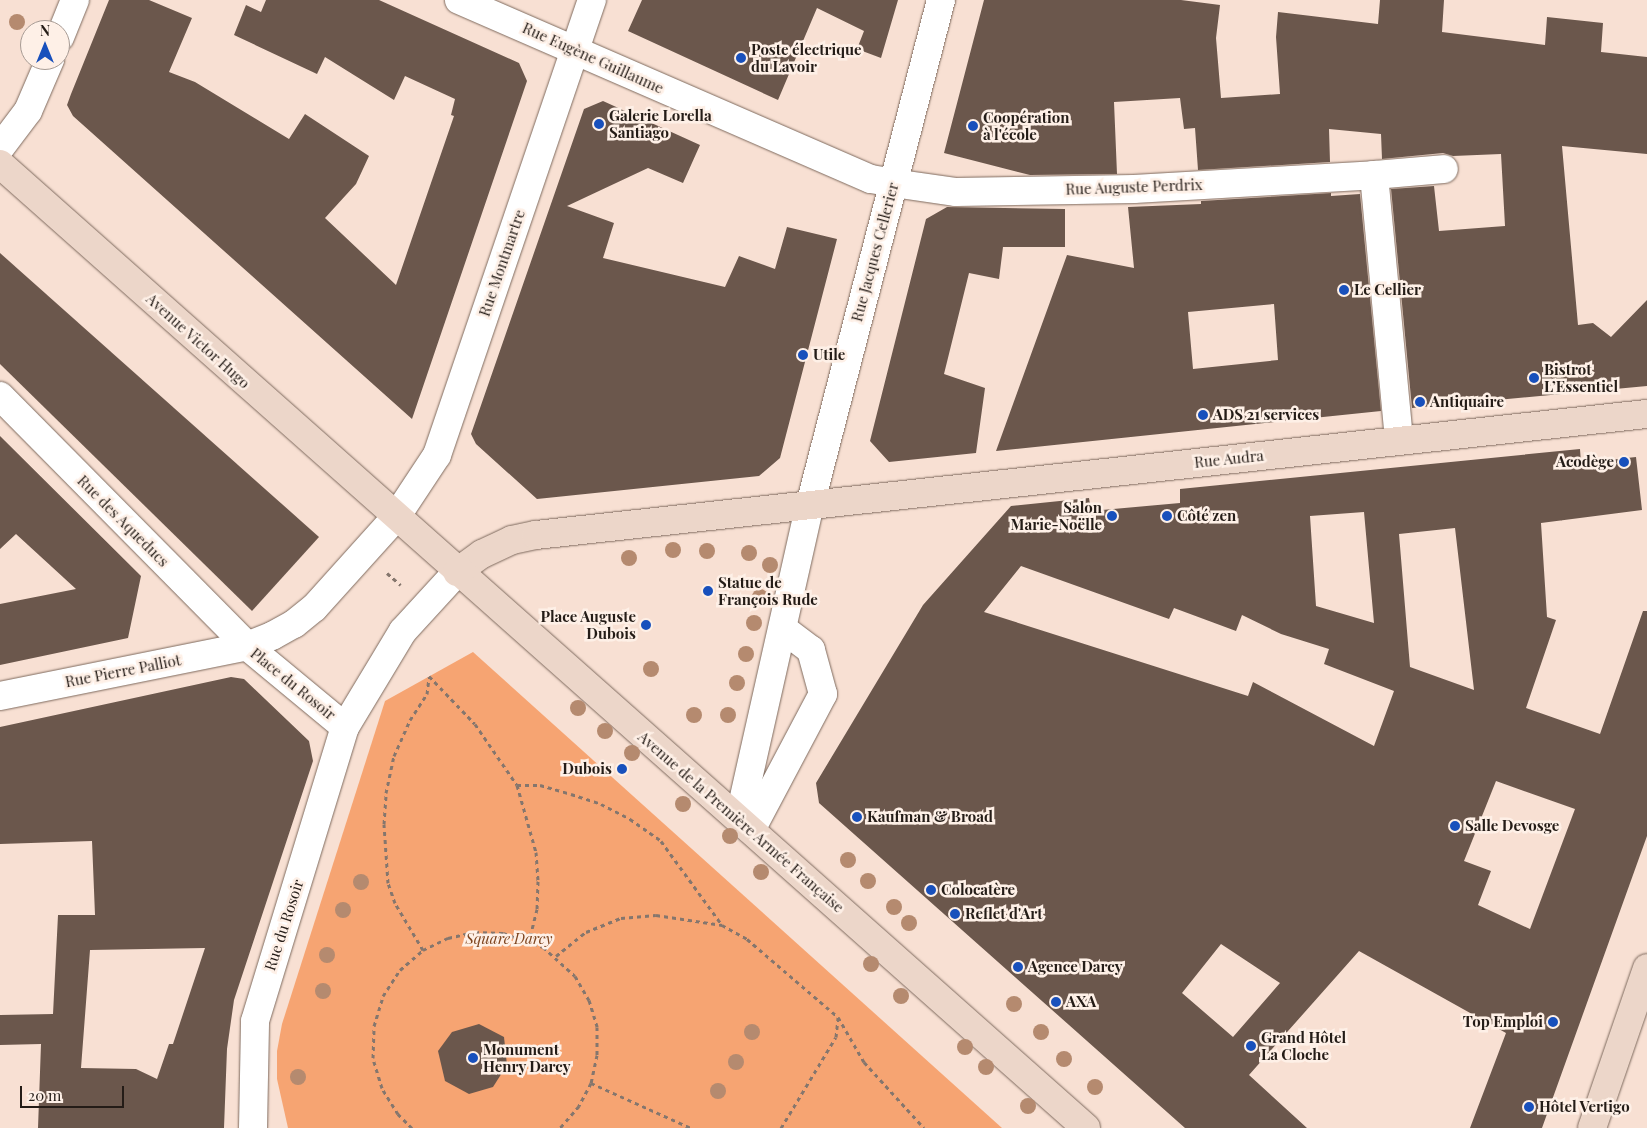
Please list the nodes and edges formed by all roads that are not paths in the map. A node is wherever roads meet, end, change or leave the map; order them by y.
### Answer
1 (75, 0) edge
2 (459, 0) edge
3 (592, 0) edge
4 (941, 0) edge
5 (67, 20) edge
6 (575, 50) junction
7 (46, 70) edge
8 (0, 148) edge
9 (0, 164) edge
10 (1444, 169) dead end
11 (1374, 175) junction
12 (893, 184) junction
13 (0, 396) edge
14 (1647, 414) edge
15 (1400, 440) junction
16 (810, 505) junction
17 (396, 517) junction
18 (457, 572) junction
19 (784, 630) junction
20 (247, 646) junction
21 (0, 696) edge
22 (345, 727) junction
23 (745, 825) junction
24 (1647, 968) edge
25 (253, 1128) edge
26 (1086, 1128) edge
27 (1592, 1128) edge

1 - 5 street
2 - 6 street, Rue Eugène Guillaume
3 - 6 street, Rue Montmartre
4 - 12 street, Rue Jacques Cellerier
6 - 12 street, Rue Eugène Guillaume
6 - 17 street, Rue Montmartre
7 - 8 street
9 - 17 main road, Avenue Victor Hugo
10 - 11 street, Rue Auguste Perdrix
11 - 12 street, Rue Auguste Perdrix
11 - 15 street
12 - 16 street, Rue Jacques Cellerier
13 - 20 street, Rue des Aqueducs
14 - 15 main road, Rue Audra
15 - 16 main road, Rue Audra
16 - 18 main road
16 - 19 street
17 - 18 main road, Avenue de la Première Armée Française
17 - 20 street, Place du Rosoir
18 - 22 street, Place du Rosoir
18 - 23 main road, Avenue de la Première Armée Française
19 - 23 street
19 - 23 street
20 - 21 street, Rue Pierre Palliot
20 - 22 street, Place du Rosoir
22 - 25 street, Rue du Rosoir
23 - 26 main road, Avenue de la Première Armée Française
24 - 27 main road

